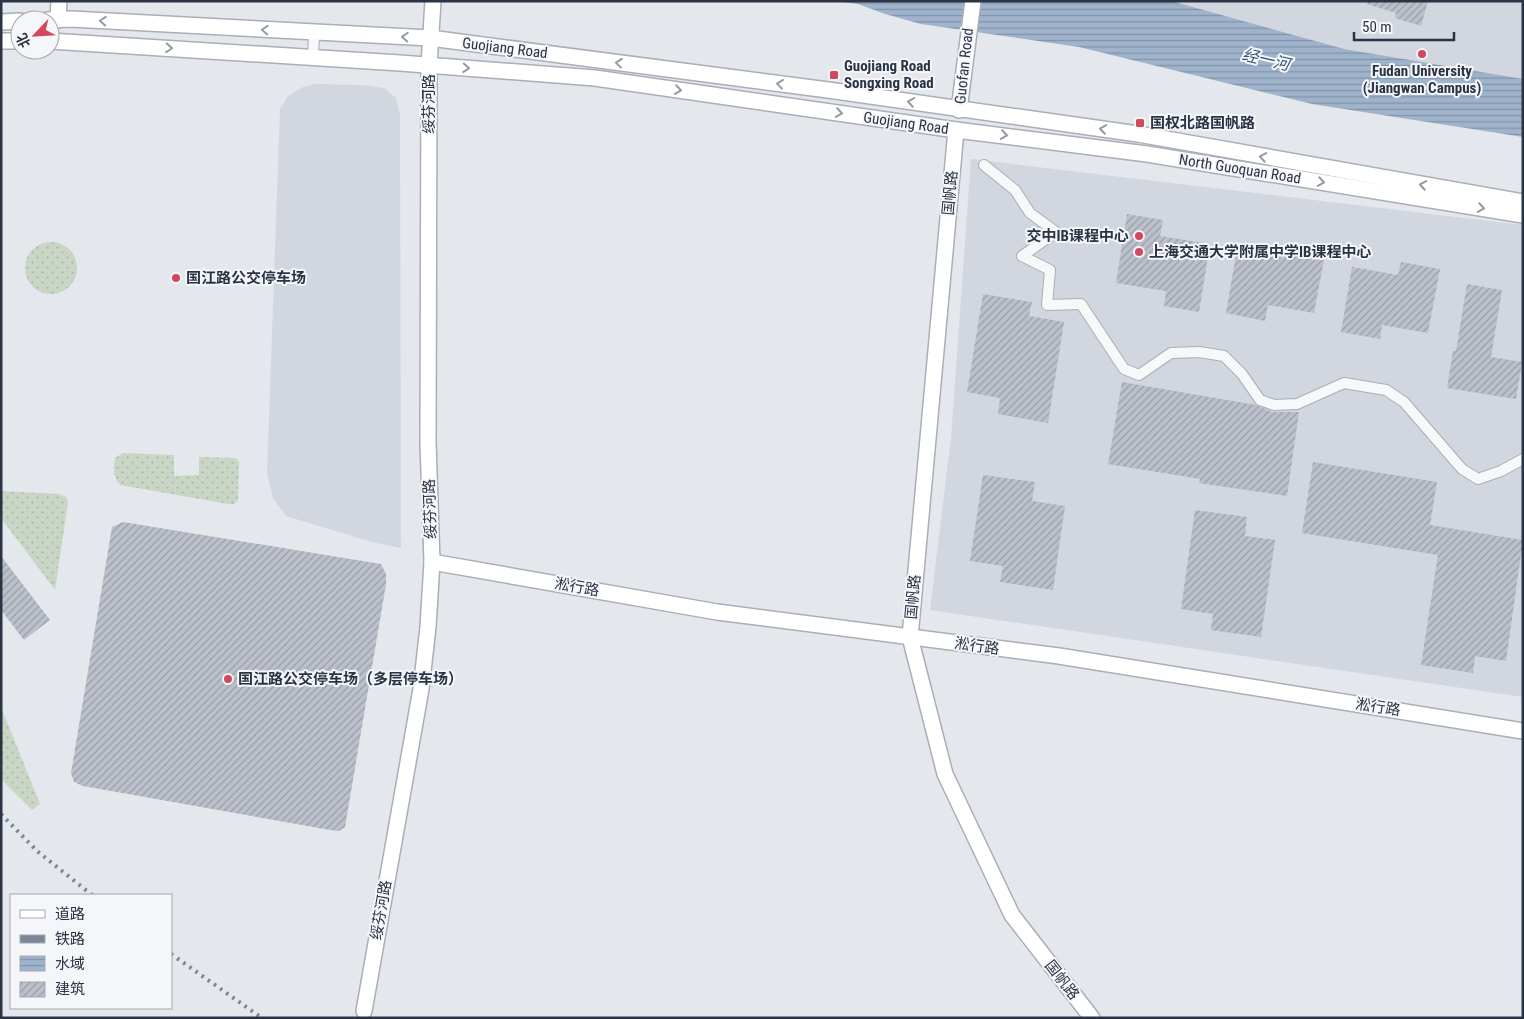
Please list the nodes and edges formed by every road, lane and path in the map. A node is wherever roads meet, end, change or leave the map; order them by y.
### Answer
1 (432, 1) edge
2 (973, 1) edge
3 (60, 20) edge
4 (314, 33) junction
5 (430, 38) junction
6 (60, 42) edge
7 (313, 58) junction
8 (429, 66) junction
9 (959, 110) junction
10 (956, 130) junction
11 (984, 165) dead end
12 (1523, 202) edge
13 (1523, 215) edge
14 (1523, 459) edge
15 (432, 562) junction
16 (910, 637) junction
17 (1523, 731) edge
18 (364, 1011) dead end
19 (1092, 1018) edge

1 - 5 street, 绥芬河路
2 - 9 street, Guofan Road
4 -> 3 street, Guojiang Road
5 -> 4 street, Guojiang Road
4 - 7 street
5 - 8 street, 绥芬河路
9 -> 5 street, Guojiang Road
6 -> 7 street, Guojiang Road
7 - 8 street, Guojiang Road
8 -> 10 street, Guojiang Road
8 - 15 street, 绥芬河路
9 - 10 street, Guofan Road
12 -> 9 street, North Guoquan Road
10 -> 13 street, North Guoquan Road
10 - 16 street, 国帆路
11 - 14 street
15 - 16 street, 淞行路
15 - 18 street, 绥芬河路
16 - 17 street, 淞行路
16 - 19 street, 国帆路

